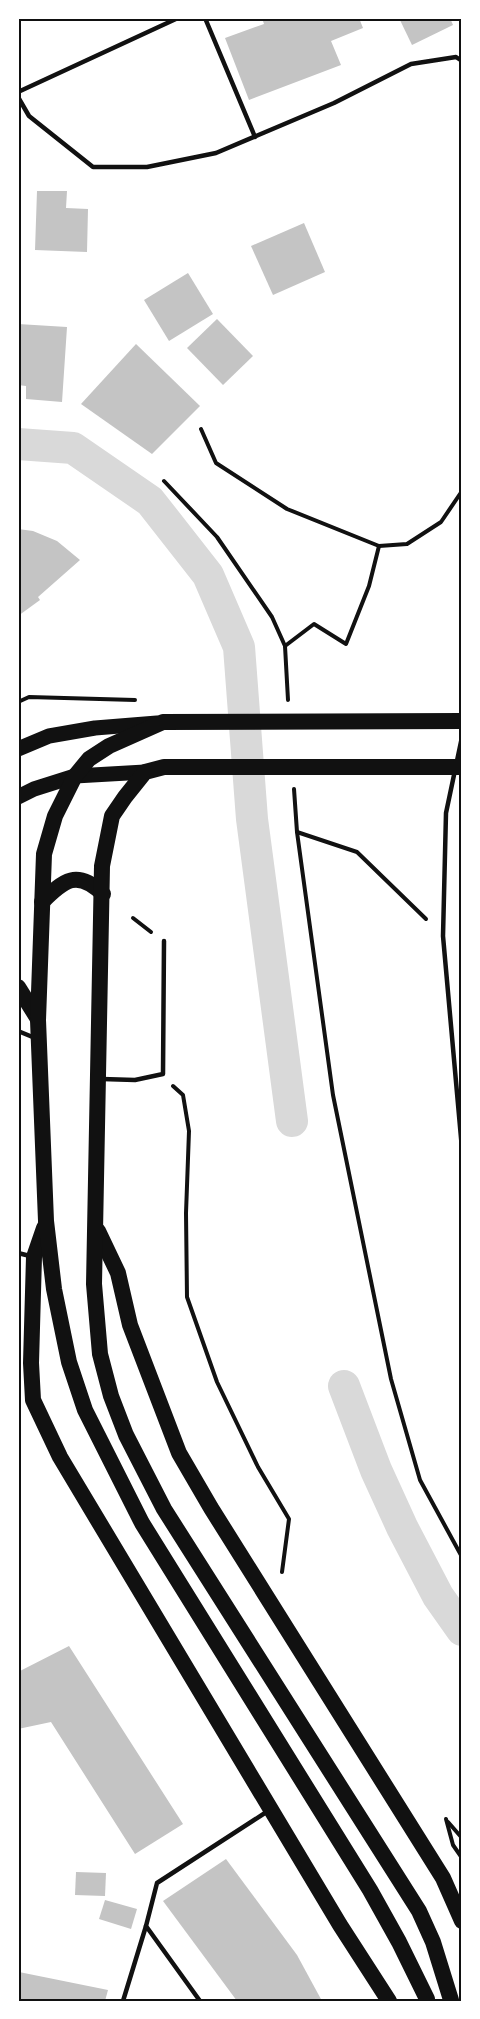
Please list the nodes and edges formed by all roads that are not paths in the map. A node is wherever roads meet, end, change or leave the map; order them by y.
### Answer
1 (178, 18) edge
2 (205, 18) edge
3 (462, 62) edge
4 (18, 92) edge
5 (18, 97) edge
6 (255, 137) junction
7 (462, 721) edge
8 (163, 722) junction
9 (462, 737) edge
10 (18, 749) edge
11 (462, 766) edge
12 (145, 772) junction
13 (75, 776) junction
14 (18, 796) edge
15 (103, 894) junction
16 (42, 902) junction
17 (164, 941) road end
18 (18, 987) edge
19 (38, 1020) junction
20 (18, 1031) edge
21 (39, 1040) junction
22 (99, 1079) junction
23 (462, 1149) edge
24 (46, 1221) junction
25 (96, 1228) junction
26 (26, 1255) edge
27 (270, 1809) junction
28 (462, 1921) edge
29 (146, 1926) junction
30 (427, 2000) dead end
31 (451, 2000) edge
32 (123, 2001) edge
33 (200, 2001) edge
34 (389, 2001) edge

1 - 4 lane
2 - 6 lane
3 - 6 lane
5 - 6 lane
7 - 8 highway
8 - 10 main road
8 - 13 highway
9 - 23 lane
11 - 12 highway
12 - 13 main road
12 - 15 highway
13 - 14 main road
13 - 16 highway
15 - 16 highway
15 - 22 highway
16 - 19 highway
17 - 22 lane
18 - 19 highway
19 - 21 highway
20 - 21 lane
21 - 24 highway
22 - 25 highway
24 - 26 highway
24 - 30 highway
25 - 28 highway
25 - 31 highway
26 - 27 highway
27 - 29 lane
27 - 34 highway
29 - 32 lane
29 - 33 lane

